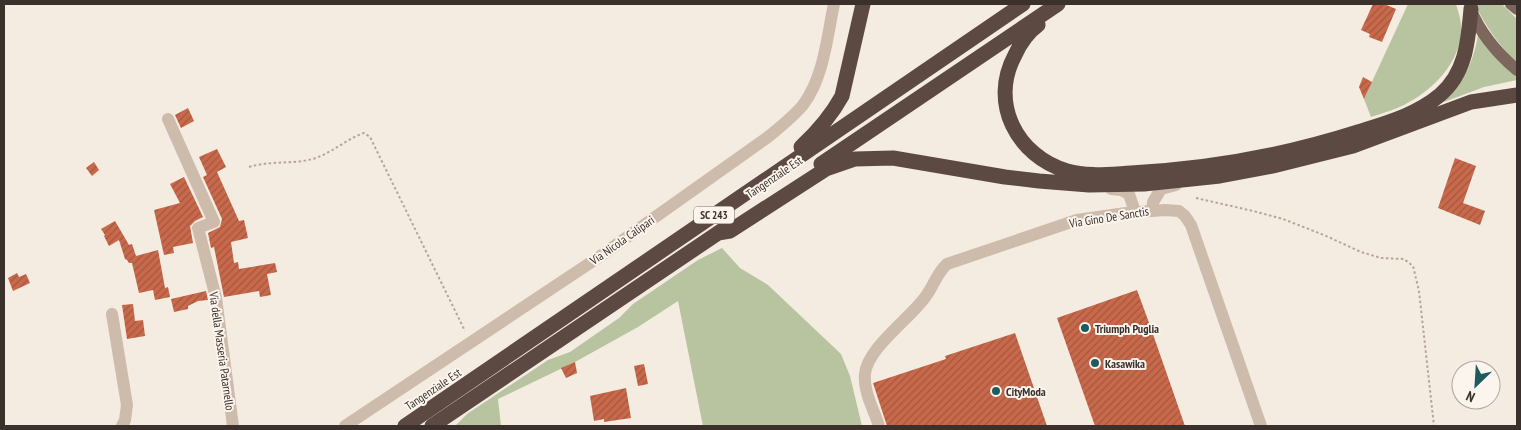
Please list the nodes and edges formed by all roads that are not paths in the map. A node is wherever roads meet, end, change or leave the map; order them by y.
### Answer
1 (834, 4) edge
2 (863, 4) edge
3 (1023, 4) edge
4 (1058, 4) edge
5 (1068, 4) edge
6 (1511, 4) edge
7 (1470, 6) edge
8 (1517, 9) edge
9 (1517, 70) edge
10 (1517, 95) edge
11 (168, 119) dead end
12 (1202, 178) junction
13 (1089, 185) junction
14 (1152, 210) junction
15 (1135, 212) junction
16 (704, 222) junction
17 (718, 233) junction
18 (112, 314) dead end
19 (122, 426) edge
20 (233, 426) edge
21 (345, 426) edge
22 (405, 426) edge
23 (432, 426) edge
24 (879, 426) edge
25 (1261, 426) edge

1 - 21 street, Via Nicola Calipari
2 - 16 highway
3 - 16 highway, Tangenziale Est / SC 243
4 - 17 highway, Tangenziale Est
5 - 7 highway
6 - 8 main road
7 - 9 main road
10 - 12 highway
11 - 20 street, Via della Masseria Patarnello
12 - 13 highway
12 - 14 street
13 - 15 street
13 - 17 highway
14 - 15 street, Via Gino De Sanctis
14 - 25 street, Via Gino De Sanctis
15 - 24 street, Via Gino De Sanctis
16 - 22 highway, Tangenziale Est / SC 243
17 - 23 highway, Tangenziale Est
18 - 19 street

